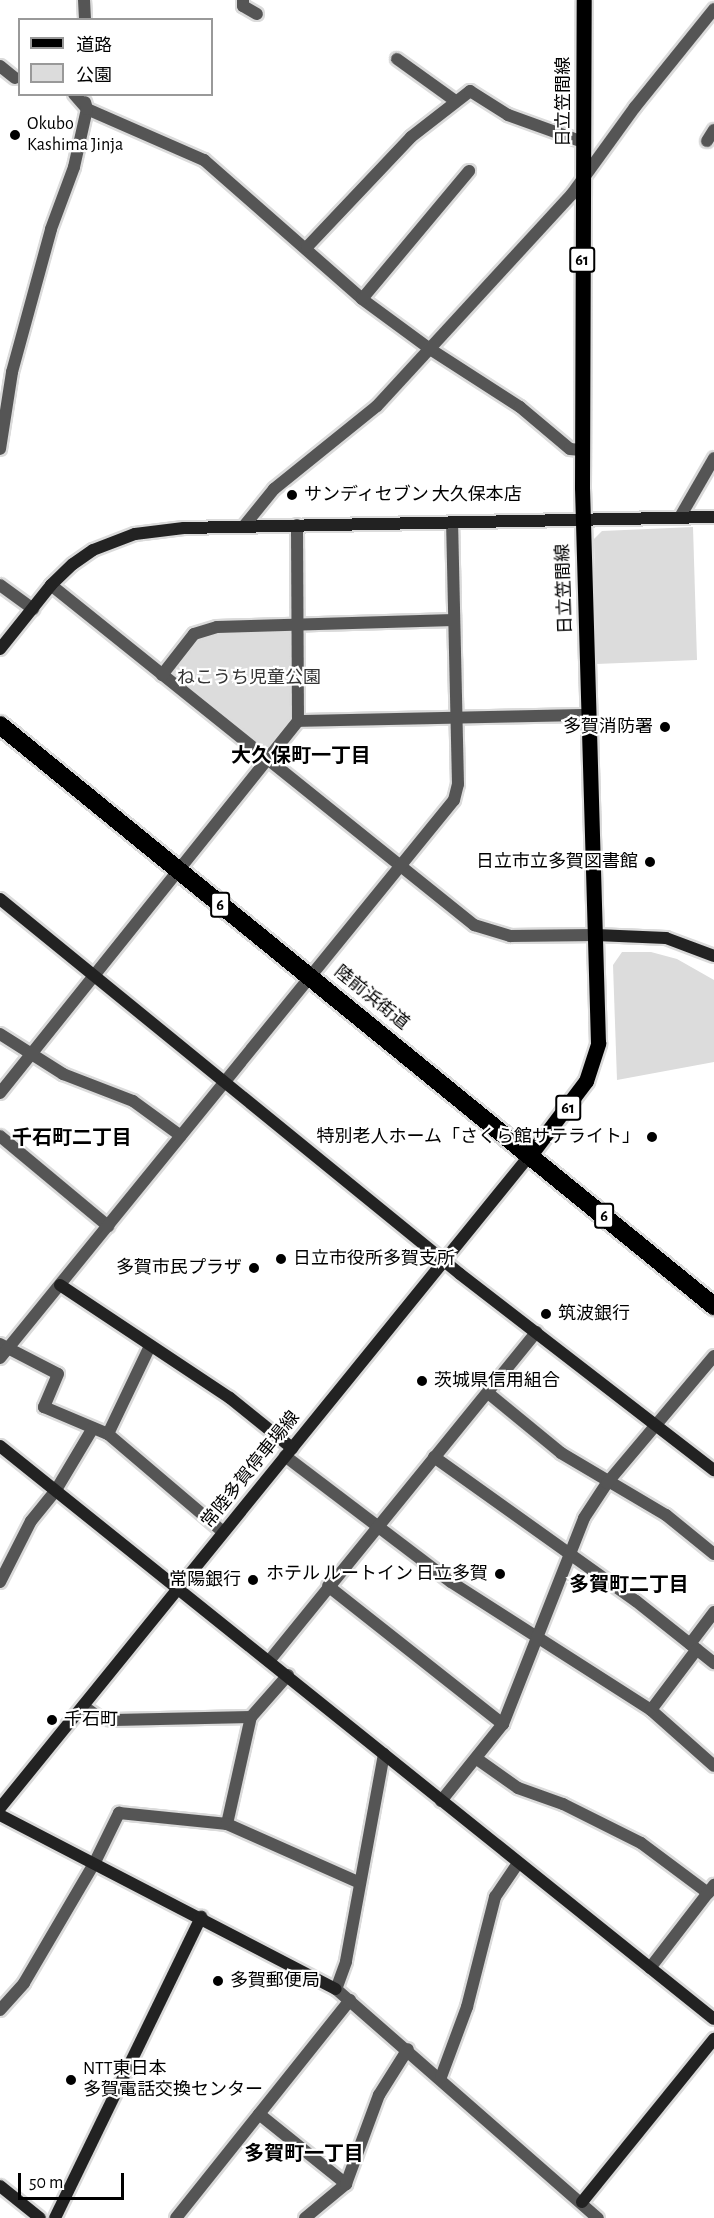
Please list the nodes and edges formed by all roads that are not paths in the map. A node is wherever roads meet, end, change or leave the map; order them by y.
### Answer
1 (84, 0) edge
2 (243, 0) edge
3 (584, 0) edge
4 (714, 9) edge
5 (257, 14) dead end
6 (85, 18) edge
7 (397, 59) dead end
8 (0, 66) edge
9 (17, 79) edge
10 (0, 80) edge
11 (76, 96) edge
12 (85, 96) edge
13 (454, 100) junction
14 (87, 109) junction
15 (714, 130) edge
16 (583, 141) junction
17 (707, 141) dead end
18 (469, 171) dead end
19 (583, 181) junction
20 (307, 247) junction
21 (362, 299) junction
22 (430, 349) junction
23 (0, 448) edge
24 (581, 450) junction
25 (714, 458) edge
26 (680, 517) junction
27 (714, 517) edge
28 (583, 520) junction
29 (452, 523) junction
30 (297, 525) junction
31 (244, 526) junction
32 (0, 585) edge
33 (51, 585) junction
34 (33, 609) junction
35 (454, 620) junction
36 (298, 625) junction
37 (0, 649) edge
38 (162, 675) junction
39 (588, 715) junction
40 (456, 716) junction
41 (298, 721) junction
42 (0, 725) edge
43 (268, 761) junction
44 (401, 866) junction
45 (178, 872) junction
46 (0, 899) edge
47 (596, 935) junction
48 (714, 956) edge
49 (93, 976) junction
50 (311, 977) junction
51 (0, 1034) edge
52 (31, 1054) junction
53 (225, 1083) junction
54 (0, 1094) edge
55 (0, 1136) edge
56 (181, 1136) junction
57 (530, 1155) junction
58 (108, 1226) junction
59 (444, 1260) junction
60 (60, 1285) junction
61 (714, 1306) edge
62 (536, 1332) junction
63 (150, 1346) junction
64 (3, 1350) edge
65 (714, 1356) edge
66 (488, 1393) junction
67 (93, 1428) junction
68 (655, 1428) junction
69 (108, 1434) junction
70 (0, 1446) edge
71 (288, 1452) junction
72 (434, 1457) junction
73 (714, 1470) edge
74 (608, 1483) junction
75 (56, 1490) junction
76 (376, 1529) junction
77 (223, 1532) junction
78 (567, 1554) junction
79 (714, 1554) edge
80 (0, 1582) edge
81 (328, 1586) junction
82 (179, 1587) junction
83 (714, 1612) edge
84 (539, 1635) junction
85 (693, 1646) junction
86 (269, 1660) junction
87 (714, 1663) edge
88 (288, 1675) junction
89 (83, 1706) junction
90 (651, 1710) junction
91 (251, 1717) junction
92 (503, 1724) junction
93 (384, 1754) junction
94 (477, 1760) junction
95 (714, 1766) edge
96 (441, 1801) junction
97 (0, 1808) edge
98 (0, 1815) edge
99 (227, 1824) junction
100 (95, 1862) junction
101 (518, 1863) junction
102 (360, 1883) junction
103 (711, 1889) edge
104 (201, 1917) junction
105 (650, 1968) junction
106 (336, 1989) junction
107 (350, 2000) junction
108 (0, 2010) edge
109 (714, 2019) edge
110 (714, 2039) edge
111 (408, 2049) junction
112 (441, 2078) junction
113 (260, 2114) junction
114 (346, 2184) junction
115 (0, 2186) edge
116 (582, 2202) junction
117 (40, 2218) edge
118 (55, 2218) edge
119 (176, 2218) edge
120 (305, 2218) edge
121 (598, 2218) edge

1 - 6 street
2 - 5 street
3 - 16 main road, 日立笠間線 / 61
4 - 19 street
7 - 13 street
8 - 9 street
9 - 10 street
11 - 14 street
12 - 14 street
13 - 16 street
13 - 20 street
14 - 20 street
14 - 23 street
15 - 17 street
16 - 19 main road, 日立笠間線 / 61
18 - 21 street
19 - 22 street
19 - 24 main road, 日立笠間線 / 61
20 - 21 street
21 - 22 street
22 - 24 street
22 - 31 street
24 - 28 main road, 日立笠間線 / 61
25 - 26 street
26 - 27 street
26 - 28 street
28 - 29 street
28 - 39 main road, 日立笠間線 / 61
29 - 30 street
29 - 35 street
30 - 31 street
30 - 36 street
31 - 33 street
32 - 34 street
33 - 34 street
33 - 38 street
34 - 37 street
35 - 36 street
35 - 40 street
36 - 38 street
36 - 41 street
38 - 43 street
39 - 40 street
39 - 47 main road, 日立笠間線 / 61
40 - 41 street
40 - 44 street
41 - 43 street
42 - 45 highway, 陸前浜街道 / 6
43 - 44 street
43 - 45 street
44 - 47 street
44 - 50 street
45 - 49 street
45 - 50 highway, 陸前浜街道 / 6
46 - 49 street
47 - 48 street
47 - 57 main road, 日立笠間線 / 61
49 - 52 street
49 - 53 street
50 - 53 street
50 - 57 highway, 陸前浜街道 / 6
51 - 52 street
52 - 54 street
52 - 56 street
53 - 56 street
53 - 59 street
55 - 58 street
56 - 58 street
57 - 59 street, 常陸多賀停車場線
57 - 61 highway, 陸前浜街道 / 6
58 - 60 street
59 - 62 street
59 - 71 street, 常陸多賀停車場線
60 - 63 street
60 - 64 street
62 - 66 street
62 - 68 street
63 - 69 street
63 - 71 street
64 - 67 street
65 - 68 street
66 - 72 street
66 - 74 street
67 - 69 street
67 - 75 street
68 - 73 street
68 - 74 street
69 - 77 street
70 - 75 street
71 - 76 street
71 - 77 street, 常陸多賀停車場線
72 - 76 street
72 - 78 street
74 - 78 street
74 - 79 street
75 - 80 street
75 - 82 street
76 - 81 street
76 - 84 street
77 - 82 street, 常陸多賀停車場線
78 - 84 street
78 - 85 street
81 - 86 street
81 - 92 street
82 - 86 street
82 - 89 street, 常陸多賀停車場線
83 - 85 street
84 - 90 street
84 - 92 street
85 - 87 street
85 - 90 street
86 - 88 street
88 - 91 street
88 - 93 street
89 - 91 street
89 - 97 street, 常陸多賀停車場線
90 - 95 street
91 - 99 street
92 - 94 street
93 - 96 street
93 - 102 street
94 - 96 street
94 - 103 street
96 - 101 street
98 - 100 street
99 - 100 street
99 - 102 street
100 - 104 street
100 - 108 street
101 - 105 street
101 - 112 street
102 - 106 street
103 - 105 street
104 - 106 street
104 - 118 street
105 - 109 street
106 - 107 street
107 - 111 street
107 - 113 street
110 - 116 street
111 - 112 street
111 - 114 street
112 - 116 street
113 - 114 street
113 - 119 street
114 - 120 street
115 - 117 street
116 - 121 street

